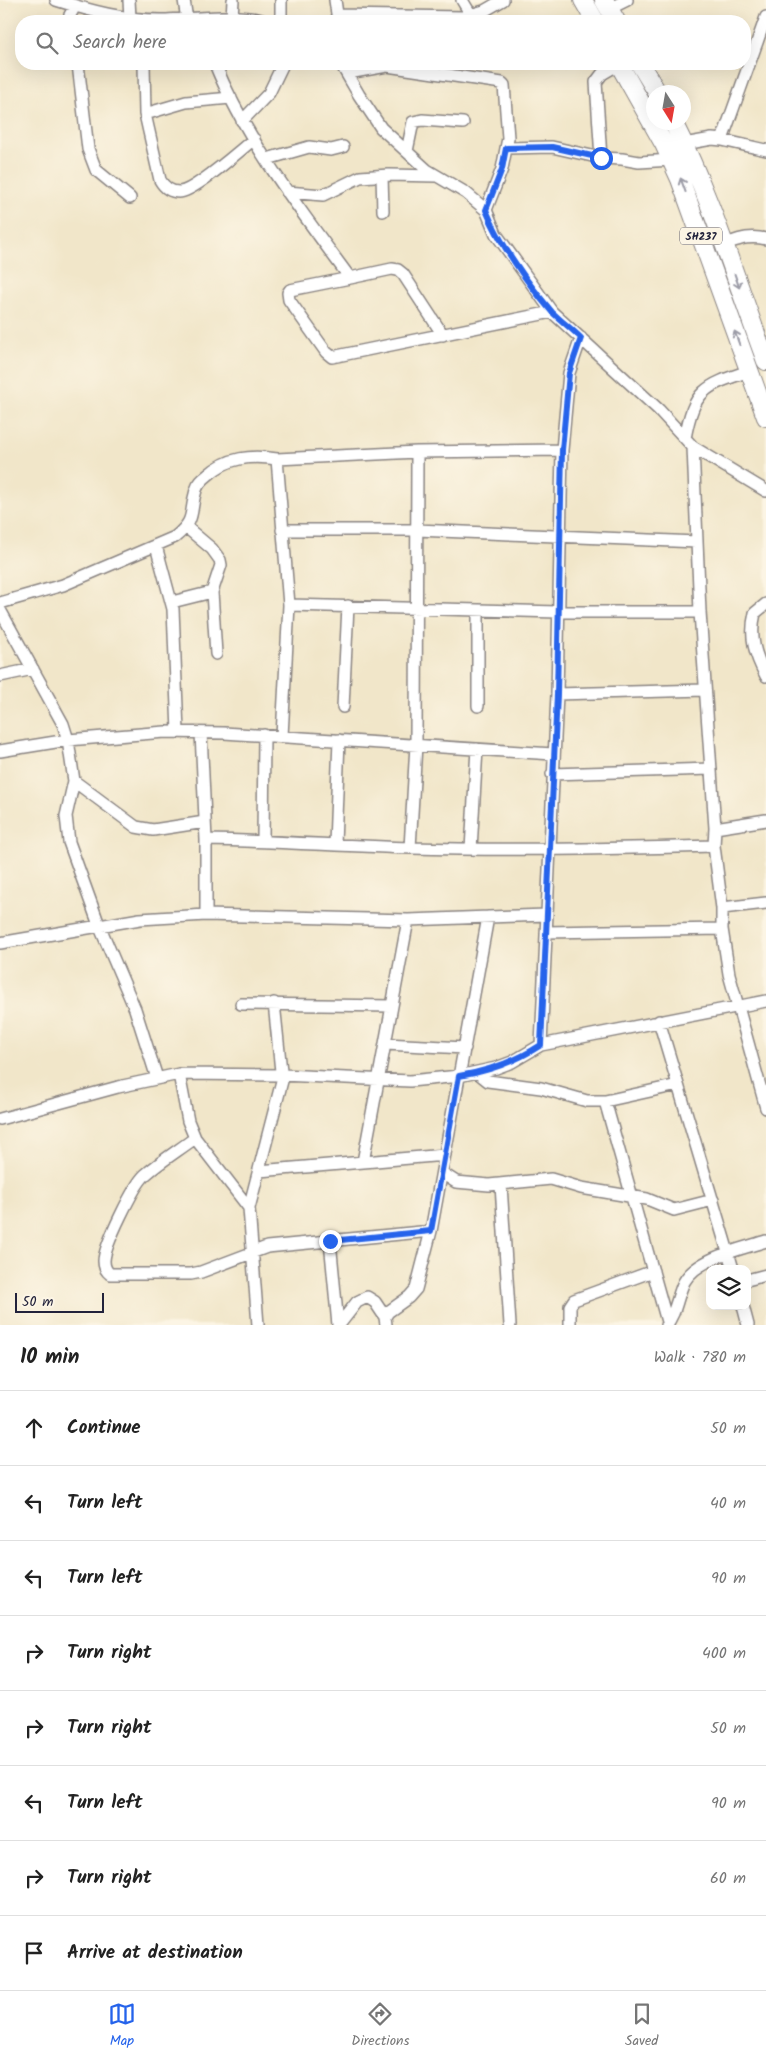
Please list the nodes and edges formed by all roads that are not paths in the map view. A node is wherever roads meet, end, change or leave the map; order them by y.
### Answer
1 (56, 0) edge
2 (129, 0) edge
3 (184, 0) edge
4 (233, 0) edge
5 (281, 0) edge
6 (335, 0) edge
7 (462, 0) edge
8 (503, 0) edge
9 (583, 0) edge
10 (627, 0) edge
11 (75, 6) junction
12 (610, 10) edge
13 (70, 15) edge
14 (105, 15) edge
15 (130, 15) edge
16 (186, 15) edge
17 (232, 15) edge
18 (281, 15) edge
19 (337, 15) edge
20 (471, 15) joint
21 (592, 15) edge
22 (766, 17) edge
23 (751, 59) edge
24 (79, 70) edge
25 (144, 70) edge
26 (218, 70) edge
27 (280, 70) edge
28 (346, 70) edge
29 (414, 70) edge
30 (609, 70) edge
31 (622, 70) edge
32 (644, 70) edge
33 (747, 70) edge
34 (653, 85) edge
35 (230, 98) junction
36 (145, 114) junction
37 (242, 121) junction
38 (463, 123) dead end
39 (677, 130) edge
40 (254, 139) junction
41 (722, 140) junction
42 (684, 144) junction
43 (343, 147) dead end
44 (506, 148) junction
45 (766, 150) edge
46 (407, 152) junction
47 (601, 158) junction
48 (267, 159) junction
49 (672, 160) junction
50 (382, 176) junction
51 (438, 176) junction
52 (287, 192) junction
53 (130, 198) dead end
54 (486, 210) junction
55 (383, 211) dead end
56 (766, 239) edge
57 (725, 244) junction
58 (350, 278) junction
59 (552, 312) junction
60 (444, 335) junction
61 (581, 338) junction
62 (766, 361) edge
63 (749, 371) junction
64 (766, 417) edge
65 (685, 438) junction
66 (693, 447) junction
67 (562, 450) junction
68 (417, 452) junction
69 (276, 459) junction
70 (766, 491) edge
71 (186, 528) junction
72 (282, 530) junction
73 (417, 530) junction
74 (560, 536) junction
75 (697, 542) junction
76 (156, 546) junction
77 (212, 592) junction
78 (172, 602) junction
79 (0, 603) edge
80 (766, 604) edge
81 (288, 605) junction
82 (348, 606) junction
83 (416, 608) junction
84 (0, 610) edge
85 (478, 610) junction
86 (558, 612) junction
87 (700, 612) junction
88 (216, 654) dead end
89 (33, 669) junction
90 (0, 676) edge
91 (766, 676) edge
92 (705, 690) junction
93 (557, 694) junction
94 (478, 706) dead end
95 (343, 707) dead end
96 (178, 732) junction
97 (201, 732) junction
98 (264, 735) junction
99 (282, 736) junction
100 (68, 740) junction
101 (339, 740) junction
102 (416, 745) junction
103 (476, 748) junction
104 (0, 752) edge
105 (553, 754) junction
106 (711, 769) junction
107 (552, 774) junction
108 (74, 781) junction
109 (766, 820) edge
110 (205, 822) junction
111 (715, 828) junction
112 (206, 840) junction
113 (263, 840) junction
114 (335, 844) junction
115 (714, 846) junction
116 (410, 848) junction
117 (471, 849) junction
118 (549, 850) junction
119 (766, 903) edge
120 (722, 908) junction
121 (206, 915) junction
122 (547, 916) junction
123 (488, 917) junction
124 (408, 920) junction
125 (99, 925) junction
126 (722, 929) junction
127 (546, 932) junction
128 (0, 943) edge
129 (766, 1001) edge
130 (274, 1003) junction
131 (241, 1004) dead end
132 (392, 1006) junction
133 (738, 1007) junction
134 (658, 1022) junction
135 (385, 1044) junction
136 (541, 1045) junction
137 (464, 1048) junction
138 (478, 1073) junction
139 (179, 1074) junction
140 (282, 1075) junction
141 (459, 1076) junction
142 (157, 1078) junction
143 (378, 1078) junction
144 (678, 1085) junction
145 (605, 1101) junction
146 (766, 1108) edge
147 (0, 1120) edge
148 (195, 1138) junction
149 (445, 1155) junction
150 (363, 1162) junction
151 (258, 1171) junction
152 (442, 1174) junction
153 (502, 1185) junction
154 (632, 1198) junction
155 (712, 1200) junction
156 (248, 1208) junction
157 (431, 1231) junction
158 (330, 1241) junction
159 (766, 1241) edge
160 (252, 1252) junction
161 (728, 1253) junction
162 (732, 1265) edge
163 (653, 1271) junction
164 (766, 1275) edge
165 (751, 1279) edge
166 (744, 1310) edge
167 (385, 1321) edge
168 (667, 1324) edge
169 (258, 1325) edge
170 (338, 1325) edge
171 (510, 1325) edge
172 (570, 1325) edge
173 (748, 1325) edge

1 - 11 street
2 - 15 street
3 - 16 street
4 - 17 street
5 - 18 street
6 - 19 street
7 - 20 street
8 - 20 street
9 - 21 main road
10 - 12 street
11 - 13 street
11 - 14 street
22 - 23 street
24 - 53 street
25 - 36 street
26 - 35 street
27 - 37 street
28 - 46 street
29 - 44 street
30 - 47 street
31 - 49 main road, SH237
32 - 34 main road
33 - 41 street
35 - 36 street
35 - 37 street
36 - 40 street
37 - 40 street
38 - 46 street
39 - 42 main road, SH237
40 - 48 street
41 - 42 street
41 - 45 street
42 - 57 main road, SH237
43 - 48 street
44 - 47 street
44 - 54 street
46 - 51 street
47 - 49 street
48 - 52 street
63 -> 49 main road, SH237
50 - 51 street
50 - 52 street
50 - 55 street
51 - 54 street
52 - 58 street
54 - 59 street
56 - 57 street
57 -> 62 main road, SH237
58 - 60 street
58 - 60 street
59 - 60 street
59 - 61 street
61 - 65 street
61 - 67 street
63 - 64 main road, SH237
63 - 65 street
65 - 66 street
66 - 70 street
66 - 75 street
67 - 68 street
67 - 74 street
68 - 69 street
68 - 73 street
69 - 71 street
69 - 72 street
71 - 76 street
71 - 77 street
72 - 73 street
72 - 81 street
73 - 74 street
73 - 83 street
74 - 75 street
74 - 86 street
75 - 87 street
76 - 78 street
76 - 79 street
77 - 78 street
77 - 88 street
78 - 96 street
80 - 91 street
81 - 82 street
81 - 99 street
82 - 83 street
82 - 95 street
83 - 85 street
83 - 102 street
84 - 89 street
85 - 86 street
85 - 94 street
86 - 87 street
86 - 93 street
87 - 92 street
89 - 90 street
89 - 100 street
92 - 93 street
92 - 106 street
93 - 105 street
96 - 97 street
96 - 100 street
97 - 98 street
97 - 110 street
98 - 99 street
98 - 113 street
99 - 101 street
100 - 104 street
100 - 108 street
101 - 102 street
101 - 114 street
102 - 103 street
102 - 116 street
103 - 105 street
103 - 117 street
105 - 107 street
106 - 107 street
106 - 111 street
107 - 118 street
108 - 110 street
108 - 125 street
109 - 111 street
110 - 112 street
111 - 115 street
112 - 113 street
112 - 121 street
113 - 114 street
114 - 116 street
115 - 118 street
115 - 120 street
116 - 117 street
117 - 118 street
118 - 122 street
119 - 120 street
120 - 126 street
121 - 124 street
121 - 125 street
122 - 123 street
122 - 127 street
123 - 124 street
123 - 137 street
124 - 132 street
125 - 128 street
125 - 142 street
126 - 127 street
126 - 133 street
127 - 136 street
129 - 133 street
130 - 131 street
130 - 132 street
130 - 140 street
132 - 135 street
133 - 134 street
133 - 146 street
134 - 136 street
134 - 144 street
135 - 137 street
135 - 143 street
136 - 138 street
137 - 141 street
138 - 141 street
138 - 145 street
139 - 140 street
139 - 142 street
139 - 148 street
140 - 143 street
140 - 151 street
141 - 143 street
141 - 149 street
142 - 147 street
143 - 150 street
144 - 145 street
144 - 155 street
145 - 154 street
148 - 156 street
148 - 160 street
149 - 150 street
149 - 152 street
150 - 151 street
151 - 156 street
152 - 153 street
152 - 157 street
153 - 154 street
153 - 171 street
154 - 155 street
154 - 163 street
155 - 161 street
156 - 160 street
157 - 158 street
157 - 167 street
158 - 160 street
158 - 170 street
159 - 161 street
160 - 169 street
161 - 162 street
161 - 168 street
163 - 168 street
163 - 172 street
164 - 165 street
166 - 173 street
167 - 170 street

